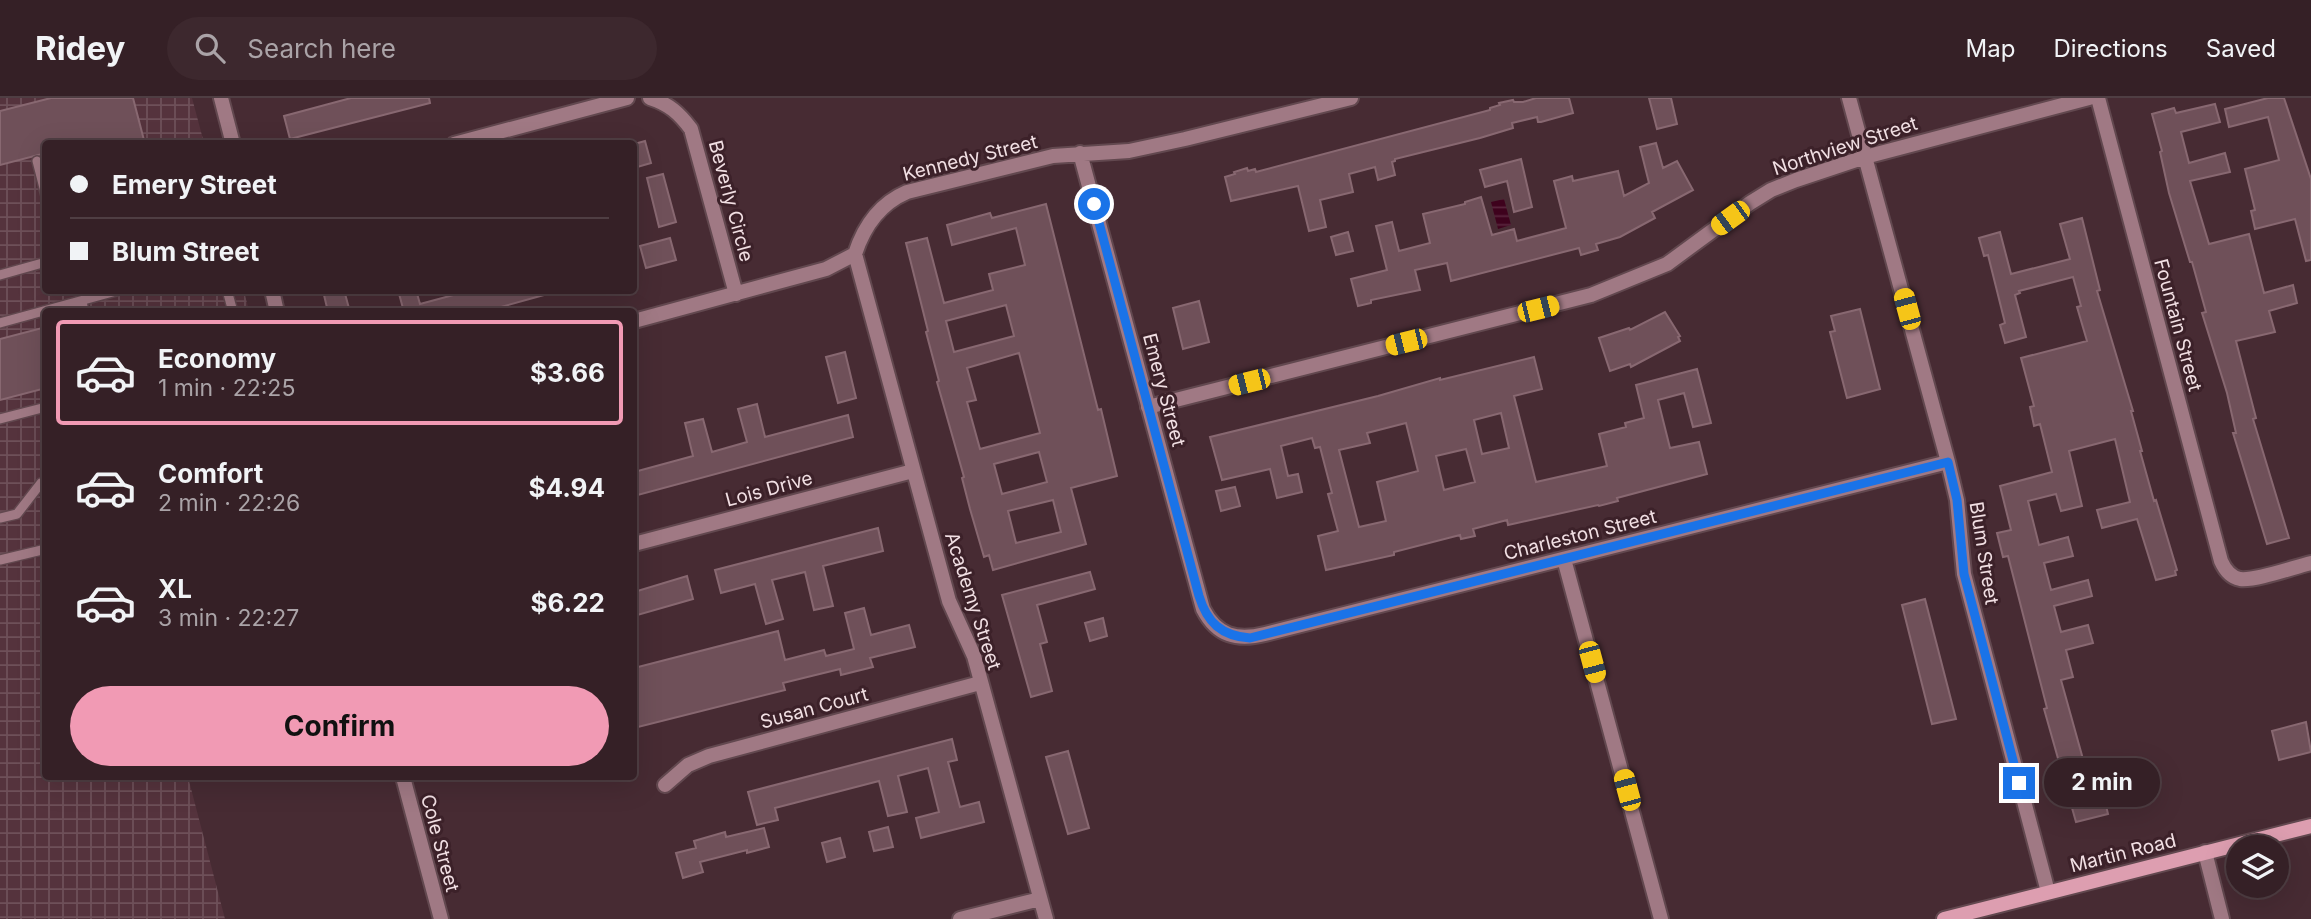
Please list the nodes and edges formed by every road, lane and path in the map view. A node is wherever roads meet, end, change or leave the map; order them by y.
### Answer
1 (221, 98) edge
2 (627, 98) edge
3 (650, 98) edge
4 (1351, 98) edge
5 (1849, 98) edge
6 (2089, 98) edge
7 (2098, 98) edge
8 (232, 140) edge
9 (469, 140) edge
10 (1080, 153) junction
11 (1865, 156) junction
12 (37, 161) dead end
13 (42, 180) edge
14 (855, 254) junction
15 (42, 263) edge
16 (0, 275) edge
17 (106, 294) edge
18 (736, 294) junction
19 (82, 301) junction
20 (56, 308) edge
21 (84, 308) edge
22 (42, 312) edge
23 (637, 320) edge
24 (0, 323) edge
25 (1148, 407) junction
26 (42, 408) edge
27 (0, 419) edge
28 (1948, 462) junction
29 (913, 471) junction
30 (42, 483) edge
31 (0, 518) edge
32 (637, 543) edge
33 (42, 550) edge
34 (1564, 559) junction
35 (0, 560) edge
36 (2311, 563) edge
37 (1221, 631) joint
38 (980, 683) junction
39 (404, 780) edge
40 (665, 785) dead end
41 (2311, 826) edge
42 (2205, 852) junction
43 (2048, 892) junction
44 (1040, 899) junction
45 (441, 919) edge
46 (960, 919) edge
47 (1046, 919) edge
48 (1661, 919) edge
49 (1944, 919) edge
50 (2222, 919) edge

1 - 8 street
2 - 9 street
3 - 18 street, Beverly Circle
4 - 10 street, Kennedy Street
5 - 11 street, Blum Street
6 - 11 street, Northview Street
7 - 36 street, Fountain Street
10 - 14 street, Kennedy Street
10 - 25 street, Emery Street
11 - 25 street, Northview Street
11 - 28 street, Blum Street
12 - 13 lane
14 - 18 street
14 - 29 street, Academy Street
15 - 16 lane
17 - 19 lane
18 - 23 street
19 - 20 lane
19 - 21 lane
22 - 24 lane
25 - 37 street, Emery Street
26 - 27 lane
28 - 34 street, Charleston Street
28 - 43 street, Blum Street
29 - 32 street, Lois Drive
29 - 38 street, Academy Street
30 - 31 lane
33 - 35 lane
34 - 37 street, Charleston Street
34 - 48 street
38 - 40 street, Susan Court
38 - 44 street, Academy Street
39 - 45 street, Cole Street
41 - 42 street, Martin Road
42 - 43 street, Martin Road
42 - 50 street
43 - 49 street, Martin Road
44 - 46 street
44 - 47 street, Academy Street

